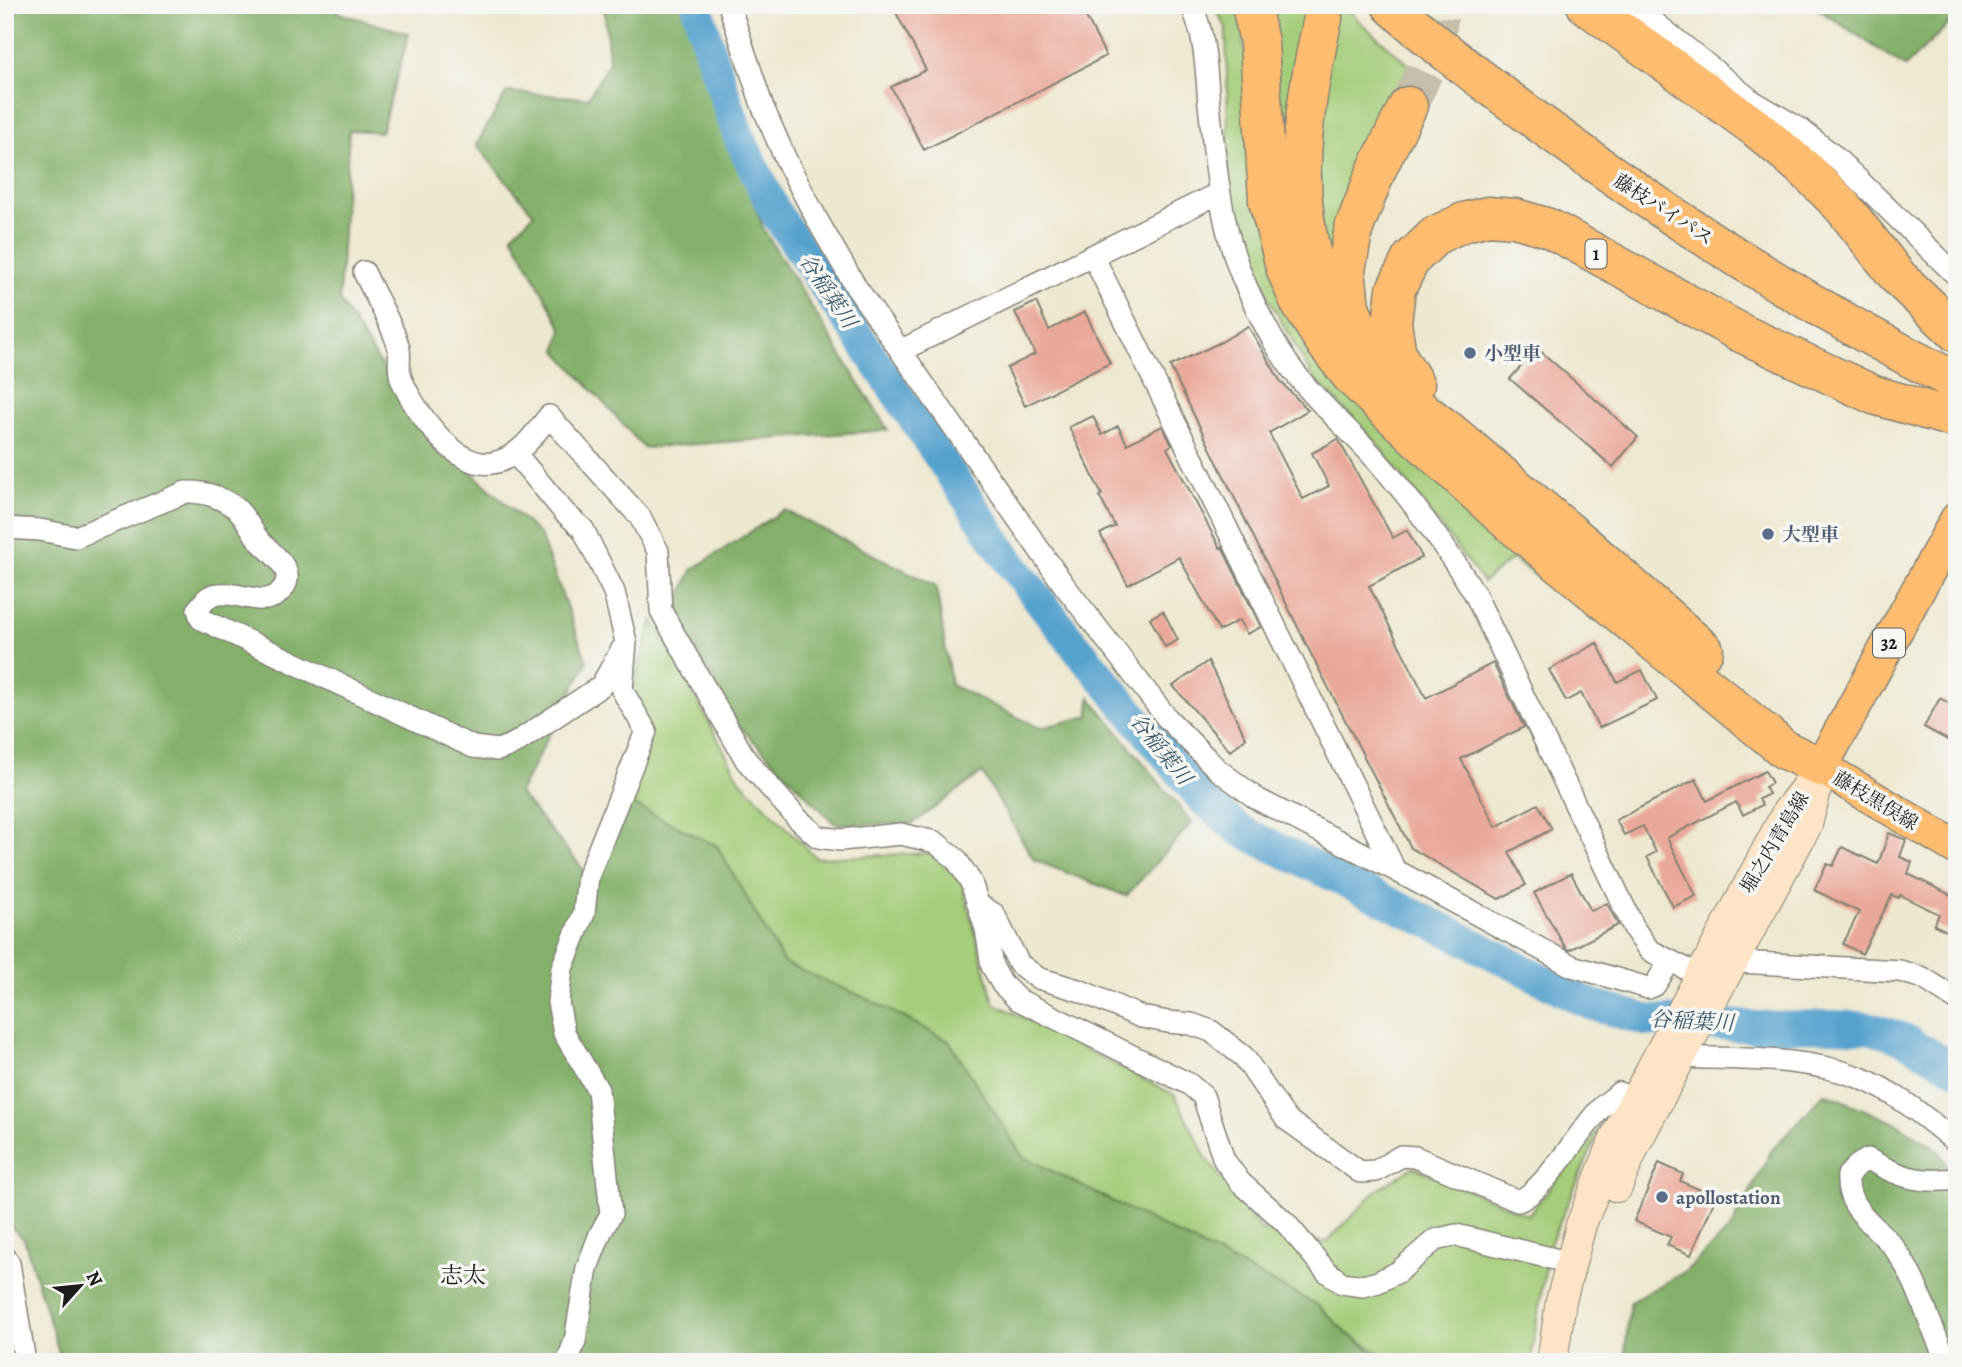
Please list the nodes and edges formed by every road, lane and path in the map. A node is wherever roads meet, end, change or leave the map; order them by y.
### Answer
1 (729, 5) edge
2 (1191, 5) edge
3 (1251, 5) edge
4 (1391, 5) edge
5 (1586, 5) edge
6 (1633, 5) edge
7 (1323, 18) dead end
8 (1408, 106) tunnel mouth
9 (1219, 193) junction
10 (1093, 256) junction
11 (364, 272) dead end
12 (1957, 276) edge
13 (1957, 334) edge
14 (902, 350) junction
15 (1957, 382) edge
16 (1379, 403) junction
17 (1957, 419) edge
18 (1440, 441) junction
19 (515, 453) junction
20 (1957, 519) edge
21 (5, 528) edge
22 (626, 642) junction
23 (1821, 767) junction
24 (1957, 848) edge
25 (1395, 870) junction
26 (978, 904) junction
27 (1670, 961) junction
28 (1708, 980) junction
29 (1957, 999) edge
30 (1678, 1047) junction
31 (1634, 1099) junction
32 (1957, 1143) edge
33 (1957, 1179) edge
34 (5, 1258) edge
35 (1571, 1263) junction
36 (25, 1362) edge
37 (567, 1362) edge
38 (1552, 1362) edge
39 (1573, 1362) edge
40 (1948, 1362) edge

1 - 14 street
2 - 9 street
3 - 16 highway, 1
4 - 15 highway, 藤枝バイパス
5 - 13 highway
6 - 12 street
7 - 16 highway, 1
8 - 18 highway, 1
9 - 10 street
9 - 27 street
10 - 14 street
10 - 25 street
11 - 19 street
14 - 25 street
16 - 18 highway, 1
17 - 18 highway, 1
18 - 23 highway, 1
18 - 23 highway, 1
19 - 22 street
19 - 26 street
20 - 23 main road, 藤枝黒俣線 / 32
21 - 22 street
22 - 37 street
23 - 24 main road, 藤枝黒俣線
23 - 28 main road, 堀之内青島線
25 - 27 street
26 - 31 street
26 - 35 street
27 - 28 street
28 - 29 street
28 - 30 main road, 堀之内青島線
30 - 31 main road, 堀之内青島線
30 - 32 street
30 - 39 main road, 堀之内青島線
31 - 35 main road, 堀之内青島線
33 - 40 street
34 - 36 street
35 - 38 main road, 堀之内青島線

